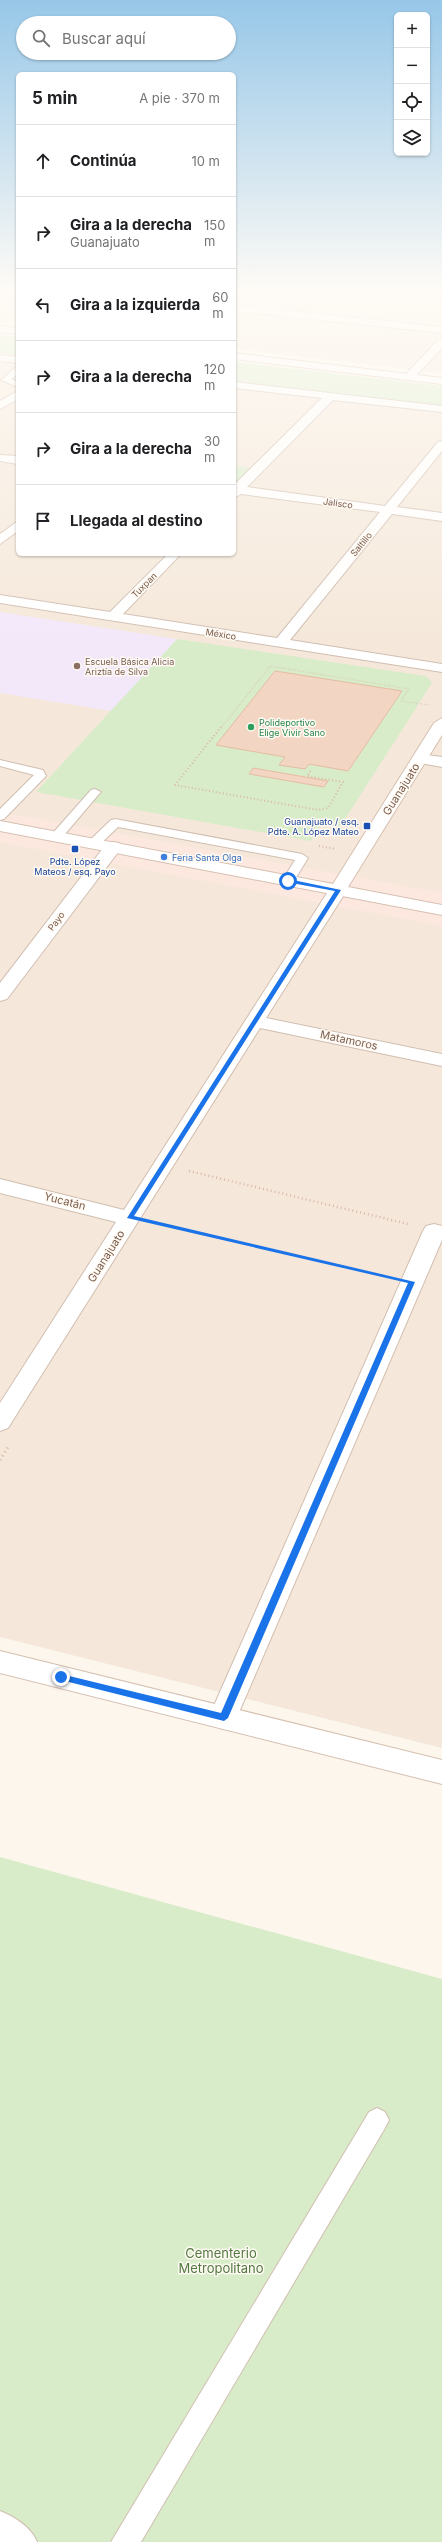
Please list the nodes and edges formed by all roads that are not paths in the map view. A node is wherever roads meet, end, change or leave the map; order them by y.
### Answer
1 (320, 406) edge
2 (407, 406) edge
3 (442, 410) edge
4 (442, 444) edge
5 (0, 458) edge
6 (16, 460) edge
7 (236, 490) edge
8 (236, 491) edge
9 (388, 510) junction
10 (442, 517) edge
11 (0, 523) edge
12 (16, 525) edge
13 (16, 527) edge
14 (0, 540) edge
15 (173, 556) edge
16 (0, 599) edge
17 (113, 617) junction
18 (280, 643) junction
19 (442, 668) edge
20 (442, 723) edge
21 (420, 758) junction
22 (442, 762) edge
23 (0, 763) edge
24 (95, 792) dead end
25 (0, 816) edge
26 (0, 826) edge
27 (56, 837) junction
28 (93, 844) junction
29 (113, 848) junction
30 (288, 881) junction
31 (338, 890) junction
32 (442, 910) edge
33 (0, 995) edge
34 (255, 1021) junction
35 (442, 1060) edge
36 (0, 1186) edge
37 (130, 1218) junction
38 (438, 1232) edge
39 (6, 1400) edge
40 (0, 1422) edge
41 (0, 1662) edge
42 (224, 1718) junction
43 (442, 1772) edge
44 (377, 2120) dead end
45 (0, 2525) edge
46 (23, 2542) edge
47 (125, 2542) edge

1 - 7 street
2 - 3 street
4 - 9 street, Saltillo
5 - 6 street
8 - 9 street, Jalisco
9 - 10 street, Jalisco
9 - 18 street, Saltillo
11 - 12 street
13 - 14 street
15 - 17 street, Tuxpan
16 - 17 street, México
17 - 18 street, México
18 - 19 street, México
20 - 21 street, Guanajuato
21 - 22 street
21 - 31 street, Guanajuato
23 - 25 lane
24 - 27 lane
26 - 27 street
27 - 28 street
28 - 29 street
28 - 30 lane
29 - 30 street
29 - 33 street, Payo
30 - 31 street
31 - 32 street
31 - 34 street, Guanajuato
34 - 35 street, Matamoros
34 - 37 street, Guanajuato
36 - 37 street, Yucatán
37 - 39 street, Guanajuato
38 - 42 street
39 - 40 street, Guanajuato
41 - 42 street
42 - 43 street
44 - 47 lane
45 - 46 lane

